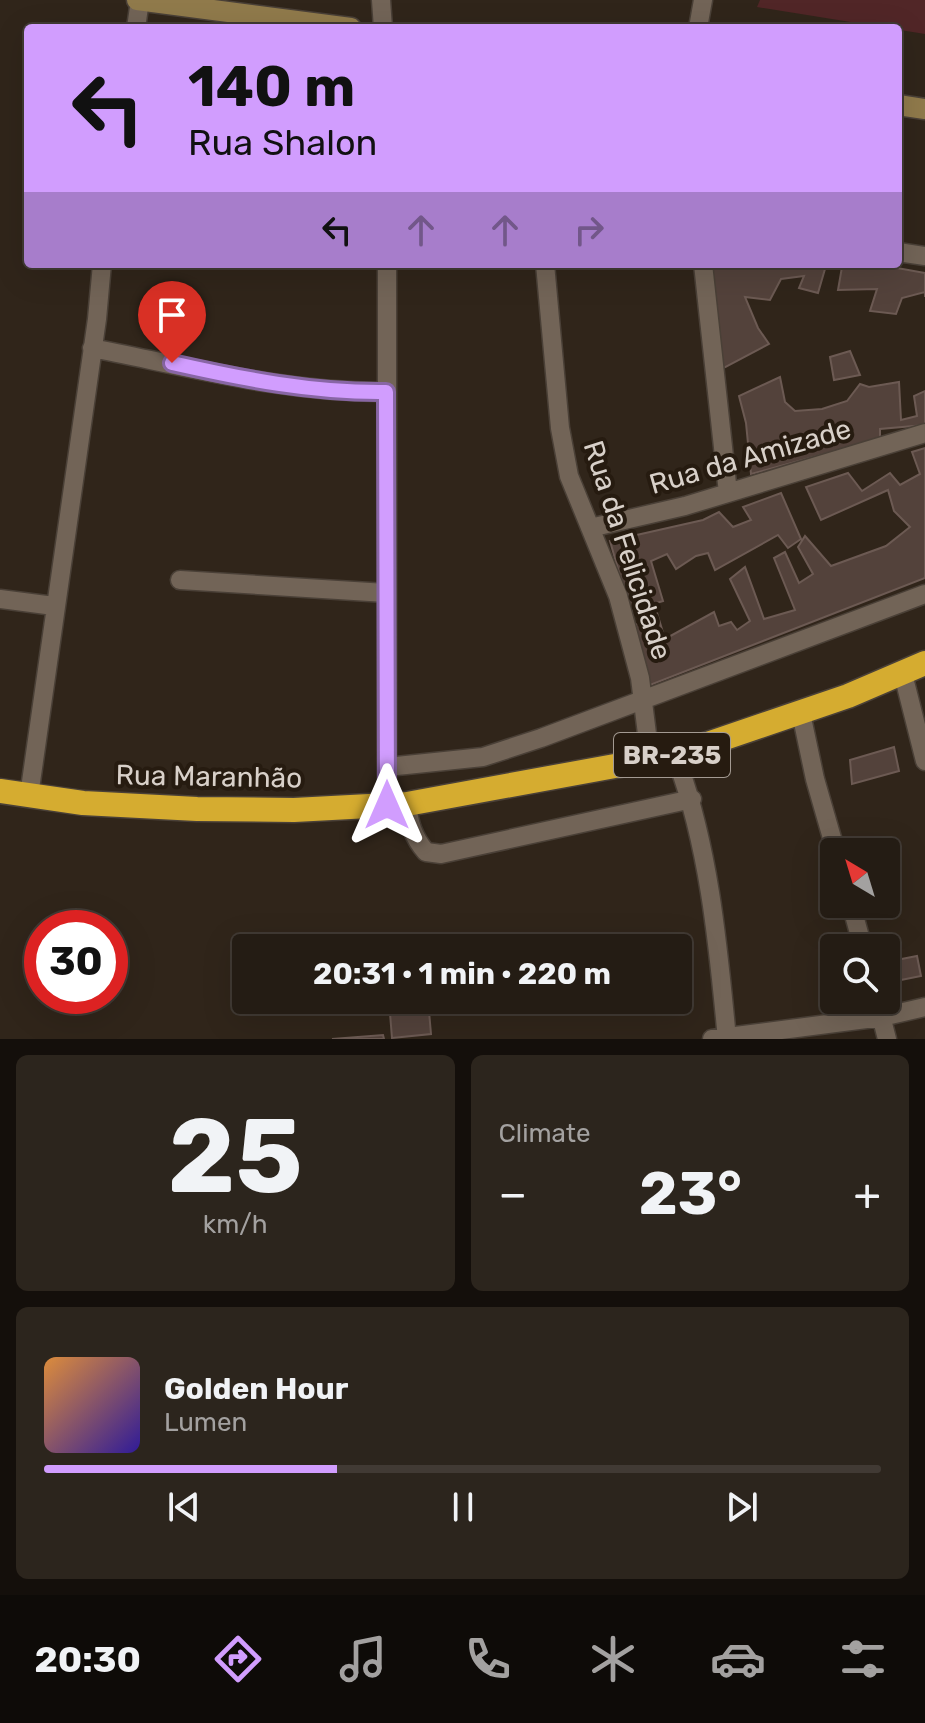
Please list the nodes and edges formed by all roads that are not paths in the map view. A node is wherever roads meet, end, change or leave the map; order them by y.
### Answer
1 (139, 0) edge
2 (381, 0) edge
3 (703, 0) edge
4 (136, 24) edge
5 (321, 24) edge
6 (383, 24) edge
7 (699, 24) edge
8 (902, 106) edge
9 (925, 109) edge
10 (902, 253) edge
11 (925, 256) edge
12 (102, 268) edge
13 (387, 268) edge
14 (545, 268) edge
15 (703, 268) edge
16 (92, 348) junction
17 (386, 392) junction
18 (925, 433) edge
19 (728, 493) junction
20 (590, 528) junction
21 (180, 580) dead end
22 (386, 593) junction
23 (925, 594) edge
24 (0, 599) edge
25 (54, 606) junction
26 (925, 663) edge
27 (903, 674) junction
28 (642, 699) junction
29 (801, 713) junction
30 (675, 755) junction
31 (650, 758) junction
32 (925, 761) edge
33 (387, 767) junction
34 (0, 791) edge
35 (29, 796) junction
36 (692, 799) junction
37 (397, 805) junction
38 (832, 838) edge
39 (925, 1007) edge
40 (900, 1008) edge
41 (854, 1014) edge
42 (881, 1014) edge
43 (727, 1038) edge
44 (712, 1039) edge
45 (887, 1039) edge

1 - 4 street
1 - 5 street
2 - 6 street
3 - 7 street
8 - 9 street
10 - 11 street
12 - 16 street
13 - 17 street
14 - 20 street, Rua da Felicidade
15 - 19 street
16 - 17 street
16 - 25 street
17 - 22 street
18 - 19 street, Rua da Amizade
19 - 20 street, Rua da Amizade
20 - 28 street, Rua da Felicidade
21 - 22 street
22 - 33 street
23 - 28 street
24 - 25 street
25 - 35 street
26 - 27 highway, Rua Maranhão / BR-235
27 - 29 highway, Rua Maranhão / BR-235
27 - 32 street
28 - 31 street, Rua da Felicidade
28 - 33 street
29 - 30 highway, Rua Maranhão / BR-235
29 - 38 street
30 - 31 highway, Rua Maranhão / BR-235
30 - 36 street
31 - 37 highway, Rua Maranhão / BR-235
33 - 37 street
34 - 35 highway, Rua Maranhão / BR-235
35 - 37 highway, Rua Maranhão / BR-235
36 - 37 street
36 - 43 street
39 - 40 street
41 - 43 street
42 - 45 street
43 - 44 street

